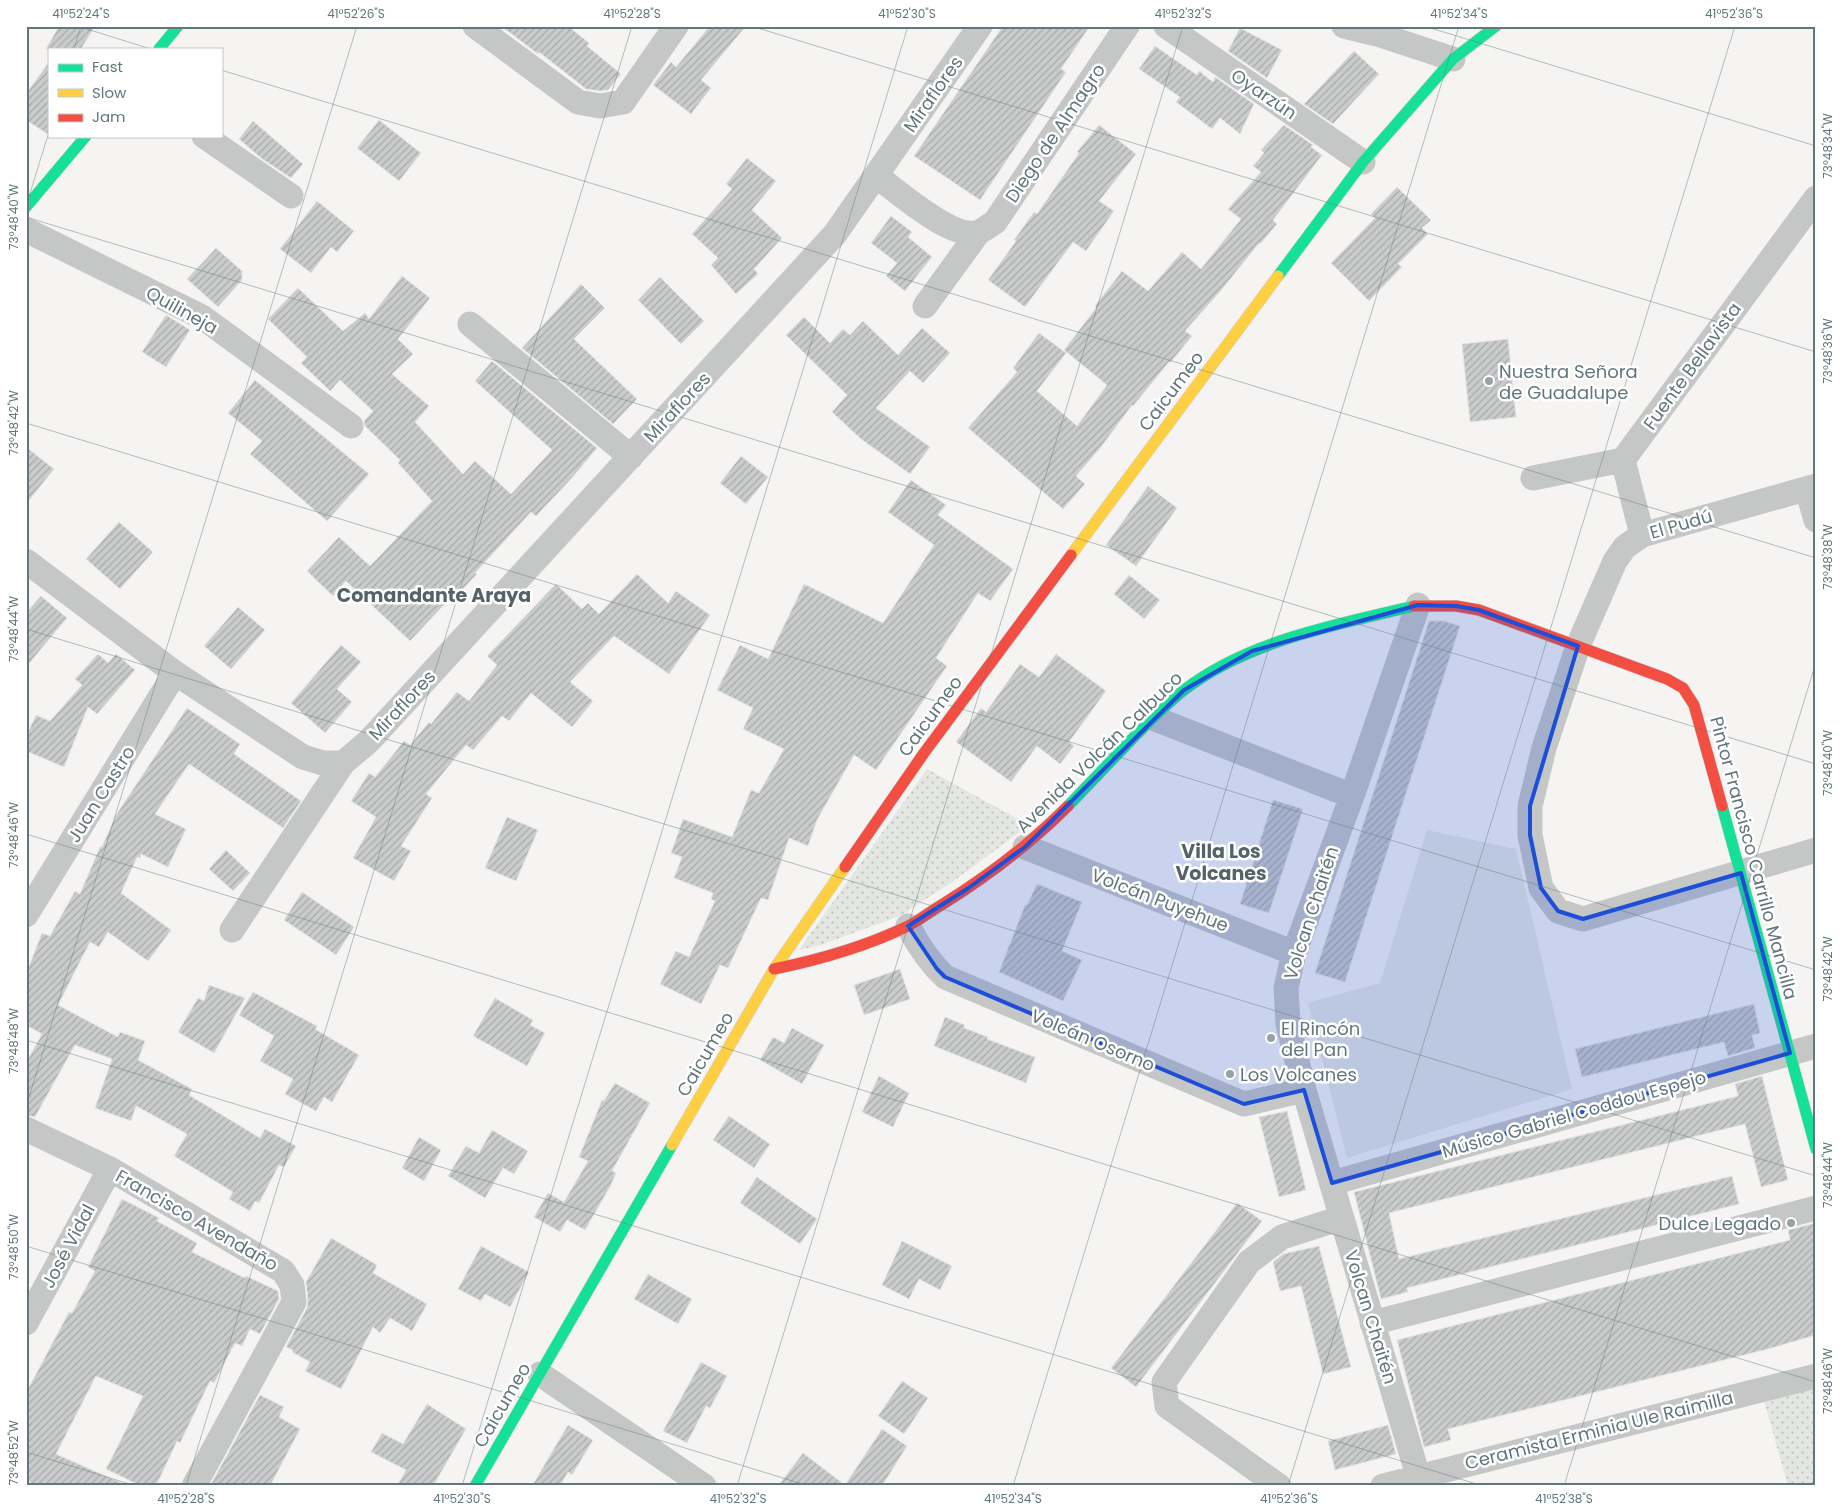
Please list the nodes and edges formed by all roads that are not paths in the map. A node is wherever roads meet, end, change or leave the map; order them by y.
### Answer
1 (178, 26) edge
2 (475, 26) edge
3 (676, 26) edge
4 (980, 26) edge
5 (1127, 26) edge
6 (1166, 26) edge
7 (1344, 26) edge
8 (1496, 26) edge
9 (160, 48) edge
10 (1454, 59) junction
11 (84, 138) edge
12 (207, 138) edge
13 (1363, 162) junction
14 (877, 176) junction
15 (291, 196) dead end
16 (1816, 198) edge
17 (26, 207) edge
18 (26, 230) edge
19 (978, 233) junction
20 (925, 306) dead end
21 (470, 324) dead end
22 (351, 426) dead end
23 (631, 457) junction
24 (1624, 460) junction
25 (1534, 478) dead end
26 (1811, 488) edge
27 (1816, 520) edge
28 (1642, 535) junction
29 (26, 560) edge
30 (1418, 605) junction
31 (1578, 646) junction
32 (175, 673) junction
33 (1153, 718) junction
34 (343, 763) junction
35 (1352, 796) junction
36 (1025, 847) junction
37 (1816, 850) edge
38 (1741, 873) junction
39 (26, 915) edge
40 (908, 926) junction
41 (232, 930) dead end
42 (1294, 953) junction
43 (774, 969) junction
44 (1816, 1046) edge
45 (1790, 1053) junction
46 (1304, 1090) junction
47 (26, 1129) edge
48 (1816, 1149) edge
49 (110, 1169) junction
50 (1332, 1183) junction
51 (1816, 1208) edge
52 (1341, 1218) junction
53 (26, 1323) edge
54 (1372, 1323) junction
55 (540, 1374) junction
56 (1816, 1376) edge
57 (1420, 1481) edge
58 (194, 1486) edge
59 (475, 1486) edge
60 (704, 1486) edge
61 (1279, 1486) edge
62 (1383, 1486) edge

1 - 9 street
2 - 3 street
4 - 14 street, Miraflores
5 - 19 street, Diego de Almagro
6 - 13 street, Oyarzún
7 - 10 street
8 - 10 street, Caicumeo
10 - 13 street, Caicumeo
11 - 17 street
12 - 15 street
13 - 43 street, Caicumeo
14 - 19 street
14 - 23 street, Miraflores
16 - 24 street, Fuente Bellavista
18 - 22 street, Quilineja
19 - 20 street, Diego de Almagro
21 - 23 street
23 - 34 street, Miraflores
24 - 25 street
24 - 28 street
26 - 27 street
26 - 28 street, El Pudú
28 - 31 street, El Pudú
29 - 32 street
30 - 31 street, Avenida Volcán Calbuco
30 - 33 street, Avenida Volcán Calbuco
30 - 35 street, Volcan Chaitén
31 - 38 street, Pintor Francisco Carrillo Mancilla
31 - 38 street, El Pudú
32 - 34 street
32 - 39 street, Juan Castro
33 - 35 street
33 - 36 street, Avenida Volcán Calbuco
34 - 41 street, Miraflores
35 - 42 street, Volcan Chaitén
36 - 40 street, Avenida Volcán Calbuco
36 - 42 street, Volcán Puyehue
37 - 38 street, El Pudú
38 - 45 street, Pintor Francisco Carrillo Mancilla
40 - 43 street, Avenida Volcán Calbuco
40 - 46 street, Volcán Osorno
42 - 46 street, Volcan Chaitén
43 - 55 street, Caicumeo
44 - 45 street, Músico Gabriel Coddou Espejo
45 - 48 street, Pintor Francisco Carrillo Mancilla
45 - 50 street, Músico Gabriel Coddou Espejo
46 - 50 street, Volcan Chaitén
47 - 49 street, Francisco Avendaño
49 - 53 street, José Vidal
49 - 58 street, Francisco Avendaño
50 - 52 street, Volcan Chaitén
51 - 54 street
52 - 54 street, Volcan Chaitén
52 - 61 street
54 - 57 street, Volcan Chaitén
55 - 59 street, Caicumeo
55 - 60 street
56 - 57 street, Ceramista Erminia Ule Raimilla
57 - 62 street, Ceramista Erminia Ule Raimilla

